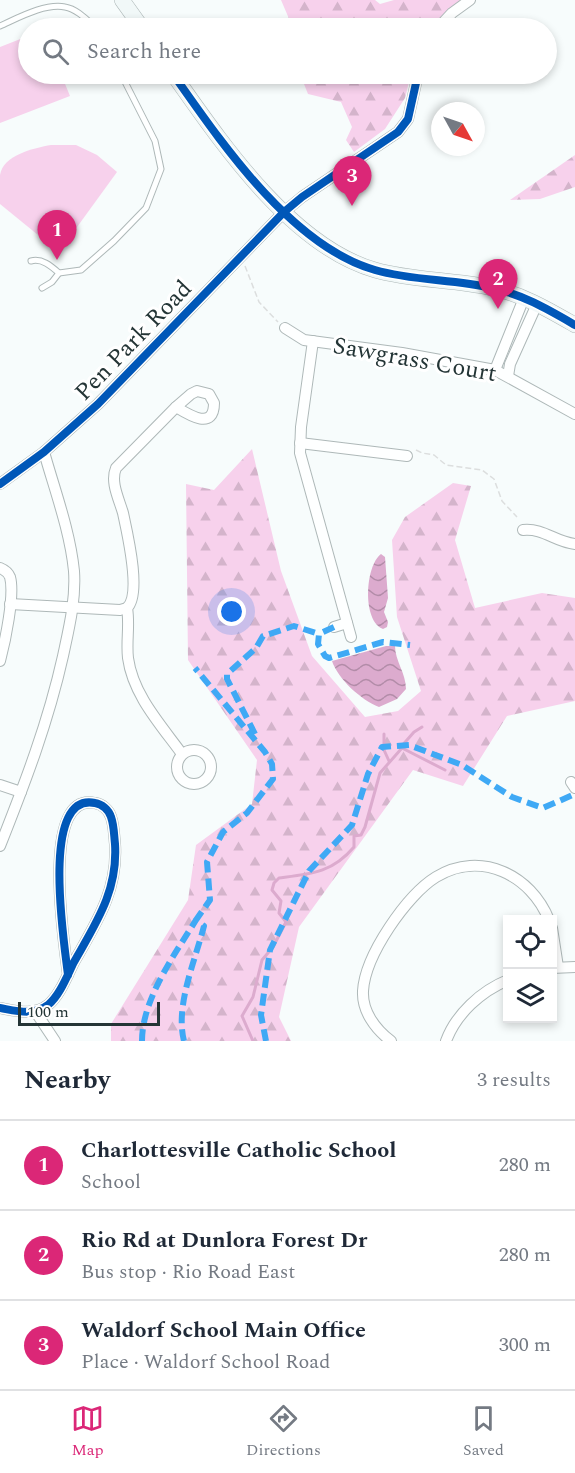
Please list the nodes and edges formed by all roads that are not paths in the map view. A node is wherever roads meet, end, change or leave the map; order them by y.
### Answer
1 (123, 0) edge
2 (470, 0) edge
3 (85, 18) edge
4 (135, 18) edge
5 (447, 18) edge
6 (0, 26) edge
7 (126, 84) edge
8 (180, 84) edge
9 (416, 84) edge
10 (284, 212) junction
11 (31, 261) dead end
12 (59, 273) junction
13 (42, 288) dead end
14 (531, 301) junction
15 (575, 325) edge
16 (285, 328) road end
17 (313, 341) junction
18 (495, 370) junction
19 (508, 376) junction
20 (176, 407) dead end
21 (575, 414) edge
22 (300, 442) junction
23 (44, 452) junction
24 (410, 452) road end
25 (0, 484) edge
26 (523, 530) dead end
27 (575, 544) edge
28 (0, 568) edge
29 (10, 604) junction
30 (73, 607) junction
31 (127, 608) junction
32 (347, 623) junction
33 (334, 627) dead end
34 (351, 637) dead end
35 (0, 661) edge
36 (182, 754) dead end
37 (0, 785) edge
38 (21, 792) junction
39 (0, 846) edge
40 (546, 915) edge
41 (557, 967) edge
42 (575, 968) edge
43 (68, 975) junction
44 (503, 982) edge
45 (0, 1008) edge
46 (35, 1011) junction
47 (55, 1041) edge
48 (391, 1041) edge
49 (446, 1041) edge

1 - 4 street
2 - 5 street
3 - 6 lane
7 - 12 lane
8 - 10 street
9 - 10 street, Pen Park Road
10 - 14 street
10 - 23 street, Pen Park Road
11 - 12 lane
12 - 13 lane
14 - 15 street
14 - 18 street
14 - 19 street
16 - 17 street, Sawgrass Court
17 - 18 street, Sawgrass Court
17 - 22 street
18 - 19 street, Sawgrass Court
19 - 21 street, Sawgrass Court
20 - 31 street
22 - 24 street
22 - 32 street
23 - 25 street, Pen Park Road
23 - 30 street
26 - 27 street
28 - 29 street
29 - 30 street
29 - 35 street
30 - 31 street
30 - 38 street
31 - 36 street
32 - 33 street
32 - 34 street
37 - 38 street
38 - 39 street
40 - 48 street
41 - 42 street
43 - 43 street
43 - 46 street
44 - 49 street
45 - 46 street
46 - 47 street

